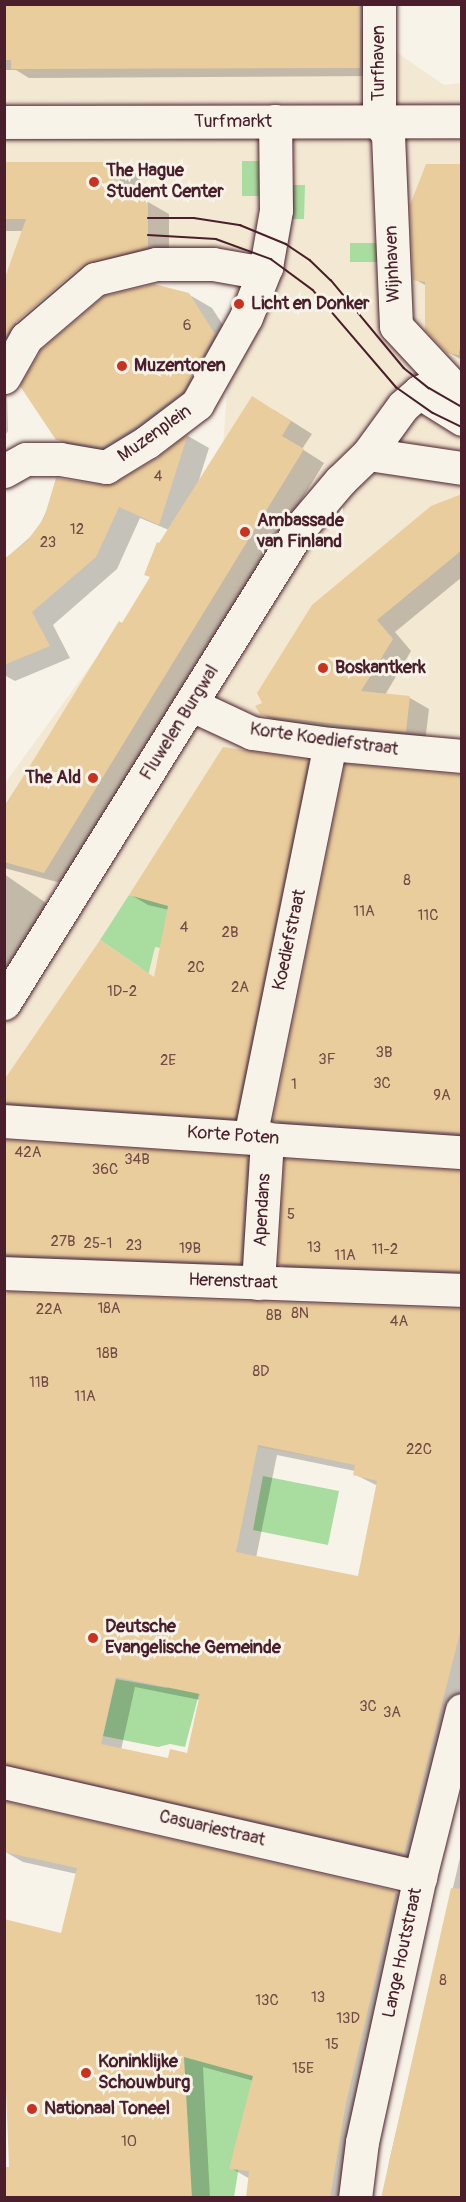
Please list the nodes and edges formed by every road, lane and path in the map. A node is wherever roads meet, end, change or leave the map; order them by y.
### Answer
1 (379, 4) edge
2 (276, 121) junction
3 (462, 121) edge
4 (4, 122) edge
5 (379, 122) junction
6 (266, 267) junction
7 (4, 377) edge
8 (457, 386) edge
9 (419, 392) junction
10 (462, 419) edge
11 (368, 454) junction
12 (462, 468) edge
13 (4, 471) edge
14 (192, 705) junction
15 (330, 744) junction
16 (462, 756) edge
17 (4, 1003) edge
18 (4, 1121) edge
19 (258, 1137) junction
20 (462, 1152) edge
21 (4, 1273) edge
22 (258, 1283) junction
23 (462, 1290) edge
24 (462, 1710) edge
25 (454, 1773) edge
26 (4, 1782) edge
27 (420, 1877) junction
28 (355, 2198) edge

1 - 5 street, Turfhaven
2 - 4 street, Turfmarkt
2 - 5 street, Turfmarkt
2 - 6 street
3 - 5 street, Turfmarkt
5 - 8 street, Wijnhaven
6 - 7 street
6 - 13 street, Muzenplein
8 - 9 street
9 - 10 street
9 - 11 street, Fluwelen Burgwal
11 - 12 street
11 - 14 street, Fluwelen Burgwal
14 - 15 street, Korte Koediefstraat
14 - 17 street, Fluwelen Burgwal
15 - 16 street, Korte Koediefstraat
15 - 19 street, Koediefstraat
18 - 19 street, Korte Poten
19 - 20 street, Korte Poten
19 - 22 street, Apendans
21 - 22 street, Herenstraat
22 - 23 street, Herenstraat
24 - 25 street, Lange Houtstraat
25 - 27 street, Lange Houtstraat
26 - 27 street, Casuariestraat
27 - 28 street, Lange Houtstraat

